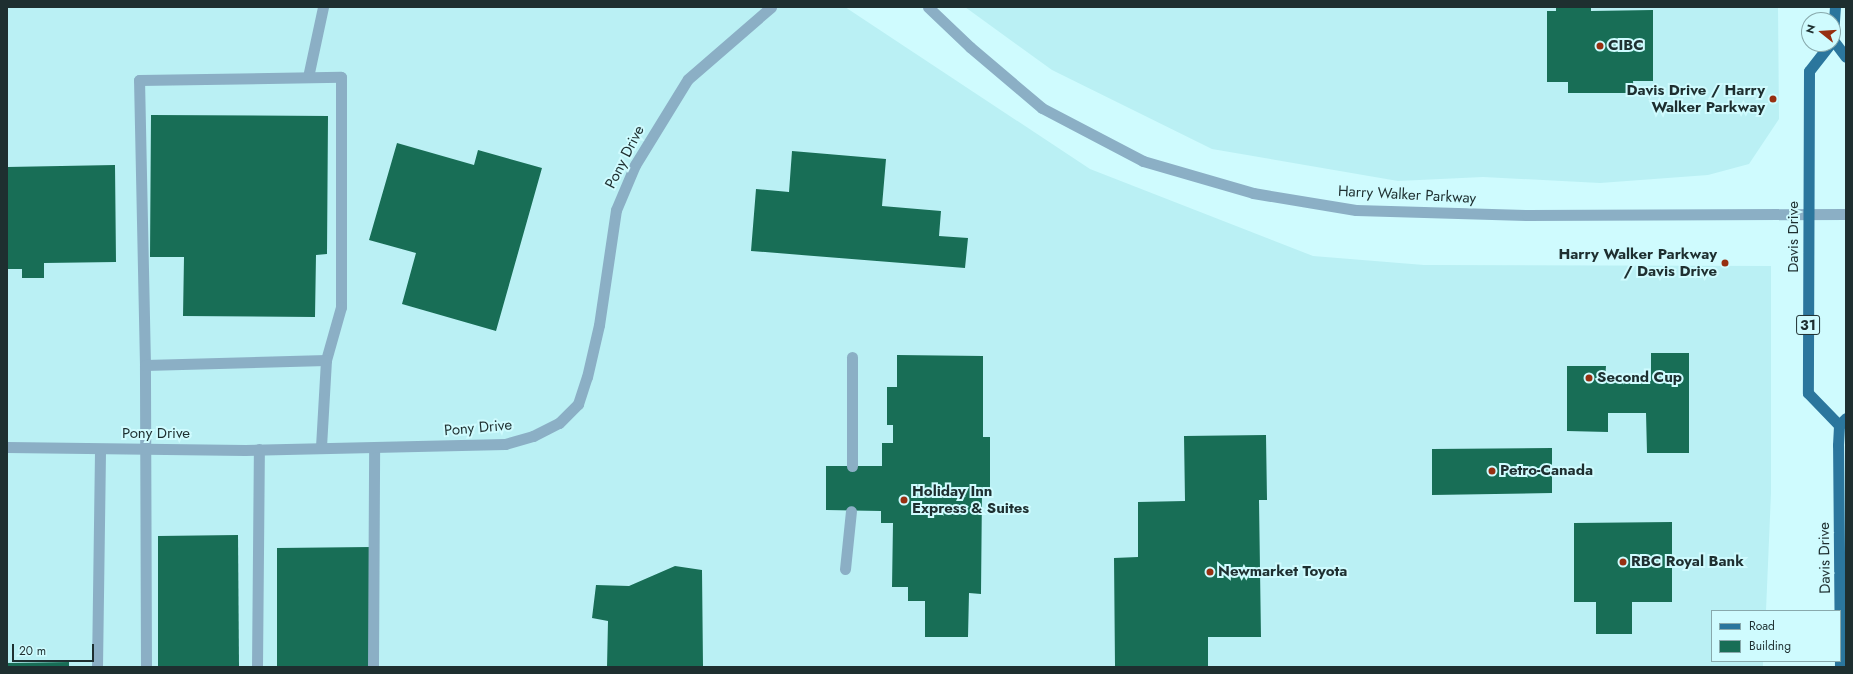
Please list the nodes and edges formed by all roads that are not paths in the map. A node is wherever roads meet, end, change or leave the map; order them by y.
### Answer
1 (323, 7) edge
2 (771, 7) edge
3 (928, 7) edge
4 (1824, 52) edge
5 (308, 77) junction
6 (1808, 213) junction
7 (1846, 214) edge
8 (852, 357) dead end
9 (326, 360) junction
10 (144, 365) junction
11 (1842, 422) edge
12 (7, 447) edge
13 (321, 448) junction
14 (374, 448) junction
15 (100, 449) junction
16 (146, 449) junction
17 (259, 449) junction
18 (852, 466) dead end
19 (851, 511) dead end
20 (845, 569) dead end
21 (1840, 610) edge
22 (97, 667) edge
23 (146, 667) edge
24 (257, 667) edge
25 (373, 667) edge

1 - 5 street
2 - 14 street, Pony Drive
3 - 6 street, Harry Walker Parkway
4 - 6 main road, Davis Drive / 31
5 - 9 street
5 - 10 street
6 - 7 street, Harry Walker Parkway
6 - 11 main road, Davis Drive / 31
8 - 18 street
9 - 10 street
9 - 13 street
10 - 16 street
11 - 21 main road, Davis Drive / 31
12 - 15 street, Pony Drive
13 - 14 street, Pony Drive
13 - 17 street, Pony Drive
14 - 25 street
15 - 16 street, Pony Drive
15 - 22 street
16 - 17 street, Pony Drive
16 - 23 street
17 - 24 street
19 - 20 street

